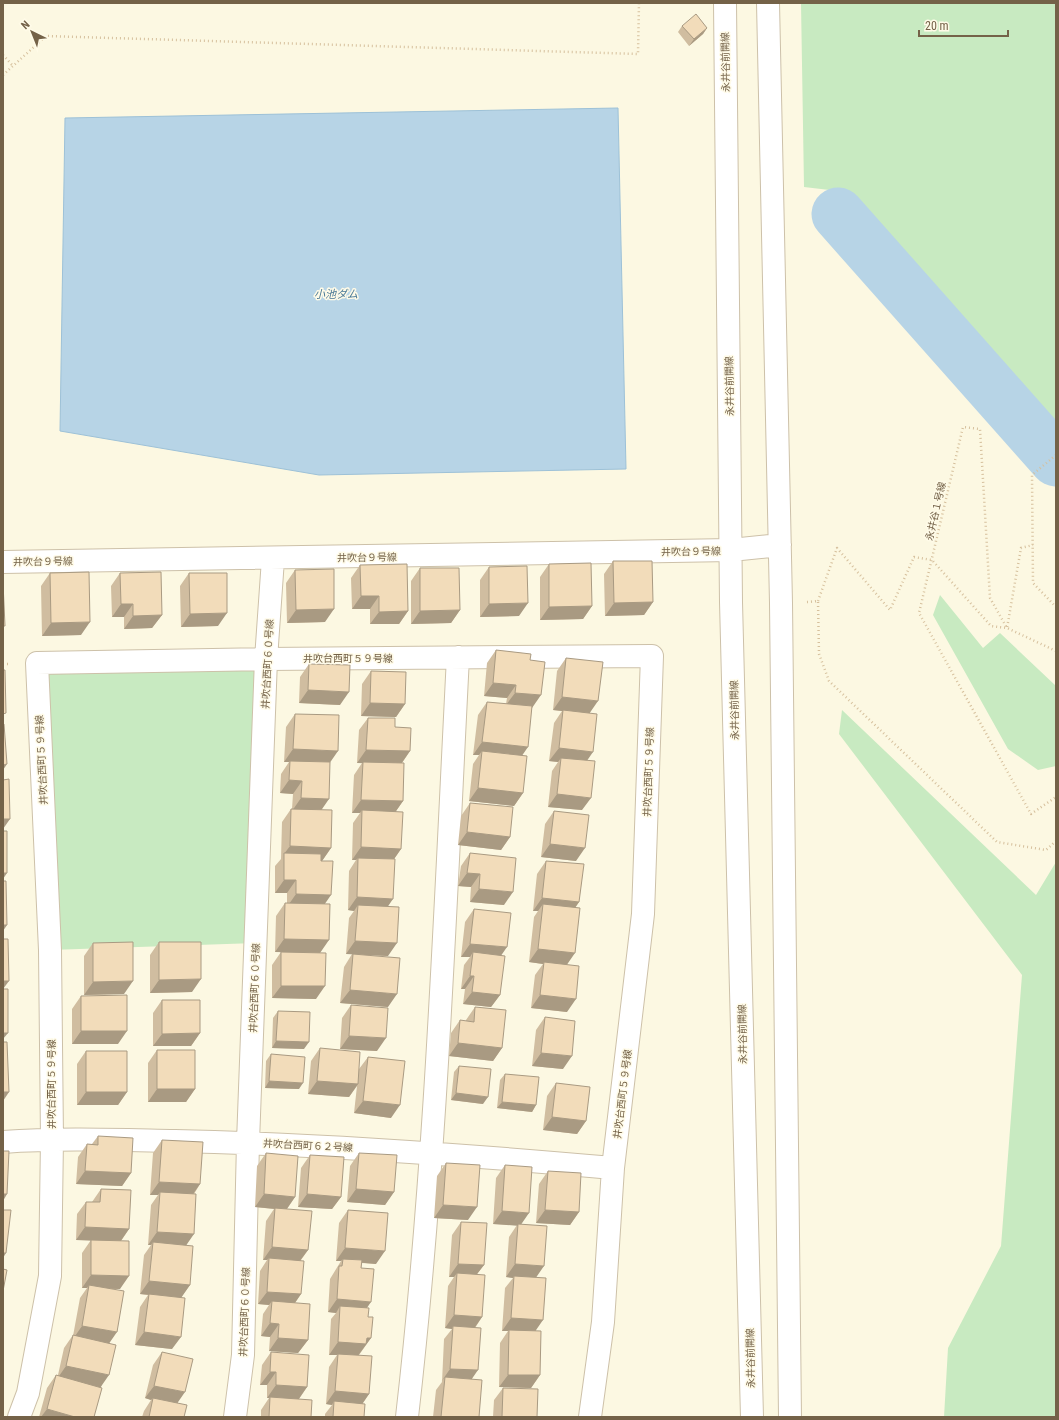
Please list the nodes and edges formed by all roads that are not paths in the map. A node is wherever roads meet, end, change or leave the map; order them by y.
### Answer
1 (725, 3) edge
2 (768, 3) edge
3 (780, 546) junction
4 (731, 550) junction
5 (273, 559) junction
6 (3, 562) edge
7 (458, 657) junction
8 (266, 659) junction
9 (52, 1139) junction
10 (3, 1142) edge
11 (248, 1142) junction
12 (432, 1152) junction
13 (613, 1168) junction
14 (19, 1417) edge
15 (235, 1417) edge
16 (407, 1417) edge
17 (590, 1417) edge
18 (752, 1417) edge
19 (790, 1417) edge

1 - 4 street, 永井谷前開線
2 - 3 street
3 - 4 street, 井吹台９号線
3 - 19 street
4 - 5 street, 井吹台９号線
4 - 18 street, 永井谷前開線
5 - 6 street, 井吹台９号線
5 - 8 street, 井吹台西町６０号線
7 - 8 street, 井吹台西町５９号線
7 - 12 street
7 - 13 street, 井吹台西町５９号線
8 - 9 street, 井吹台西町５９号線
8 - 11 street, 井吹台西町６０号線
9 - 10 street, 井吹台西町６２号線
9 - 11 street, 井吹台西町６２号線
9 - 14 street, 井吹台西町５９号線
11 - 12 street, 井吹台西町６２号線
11 - 15 street, 井吹台西町６０号線
12 - 13 street, 井吹台西町６２号線
12 - 16 street
13 - 17 street, 井吹台西町５９号線

